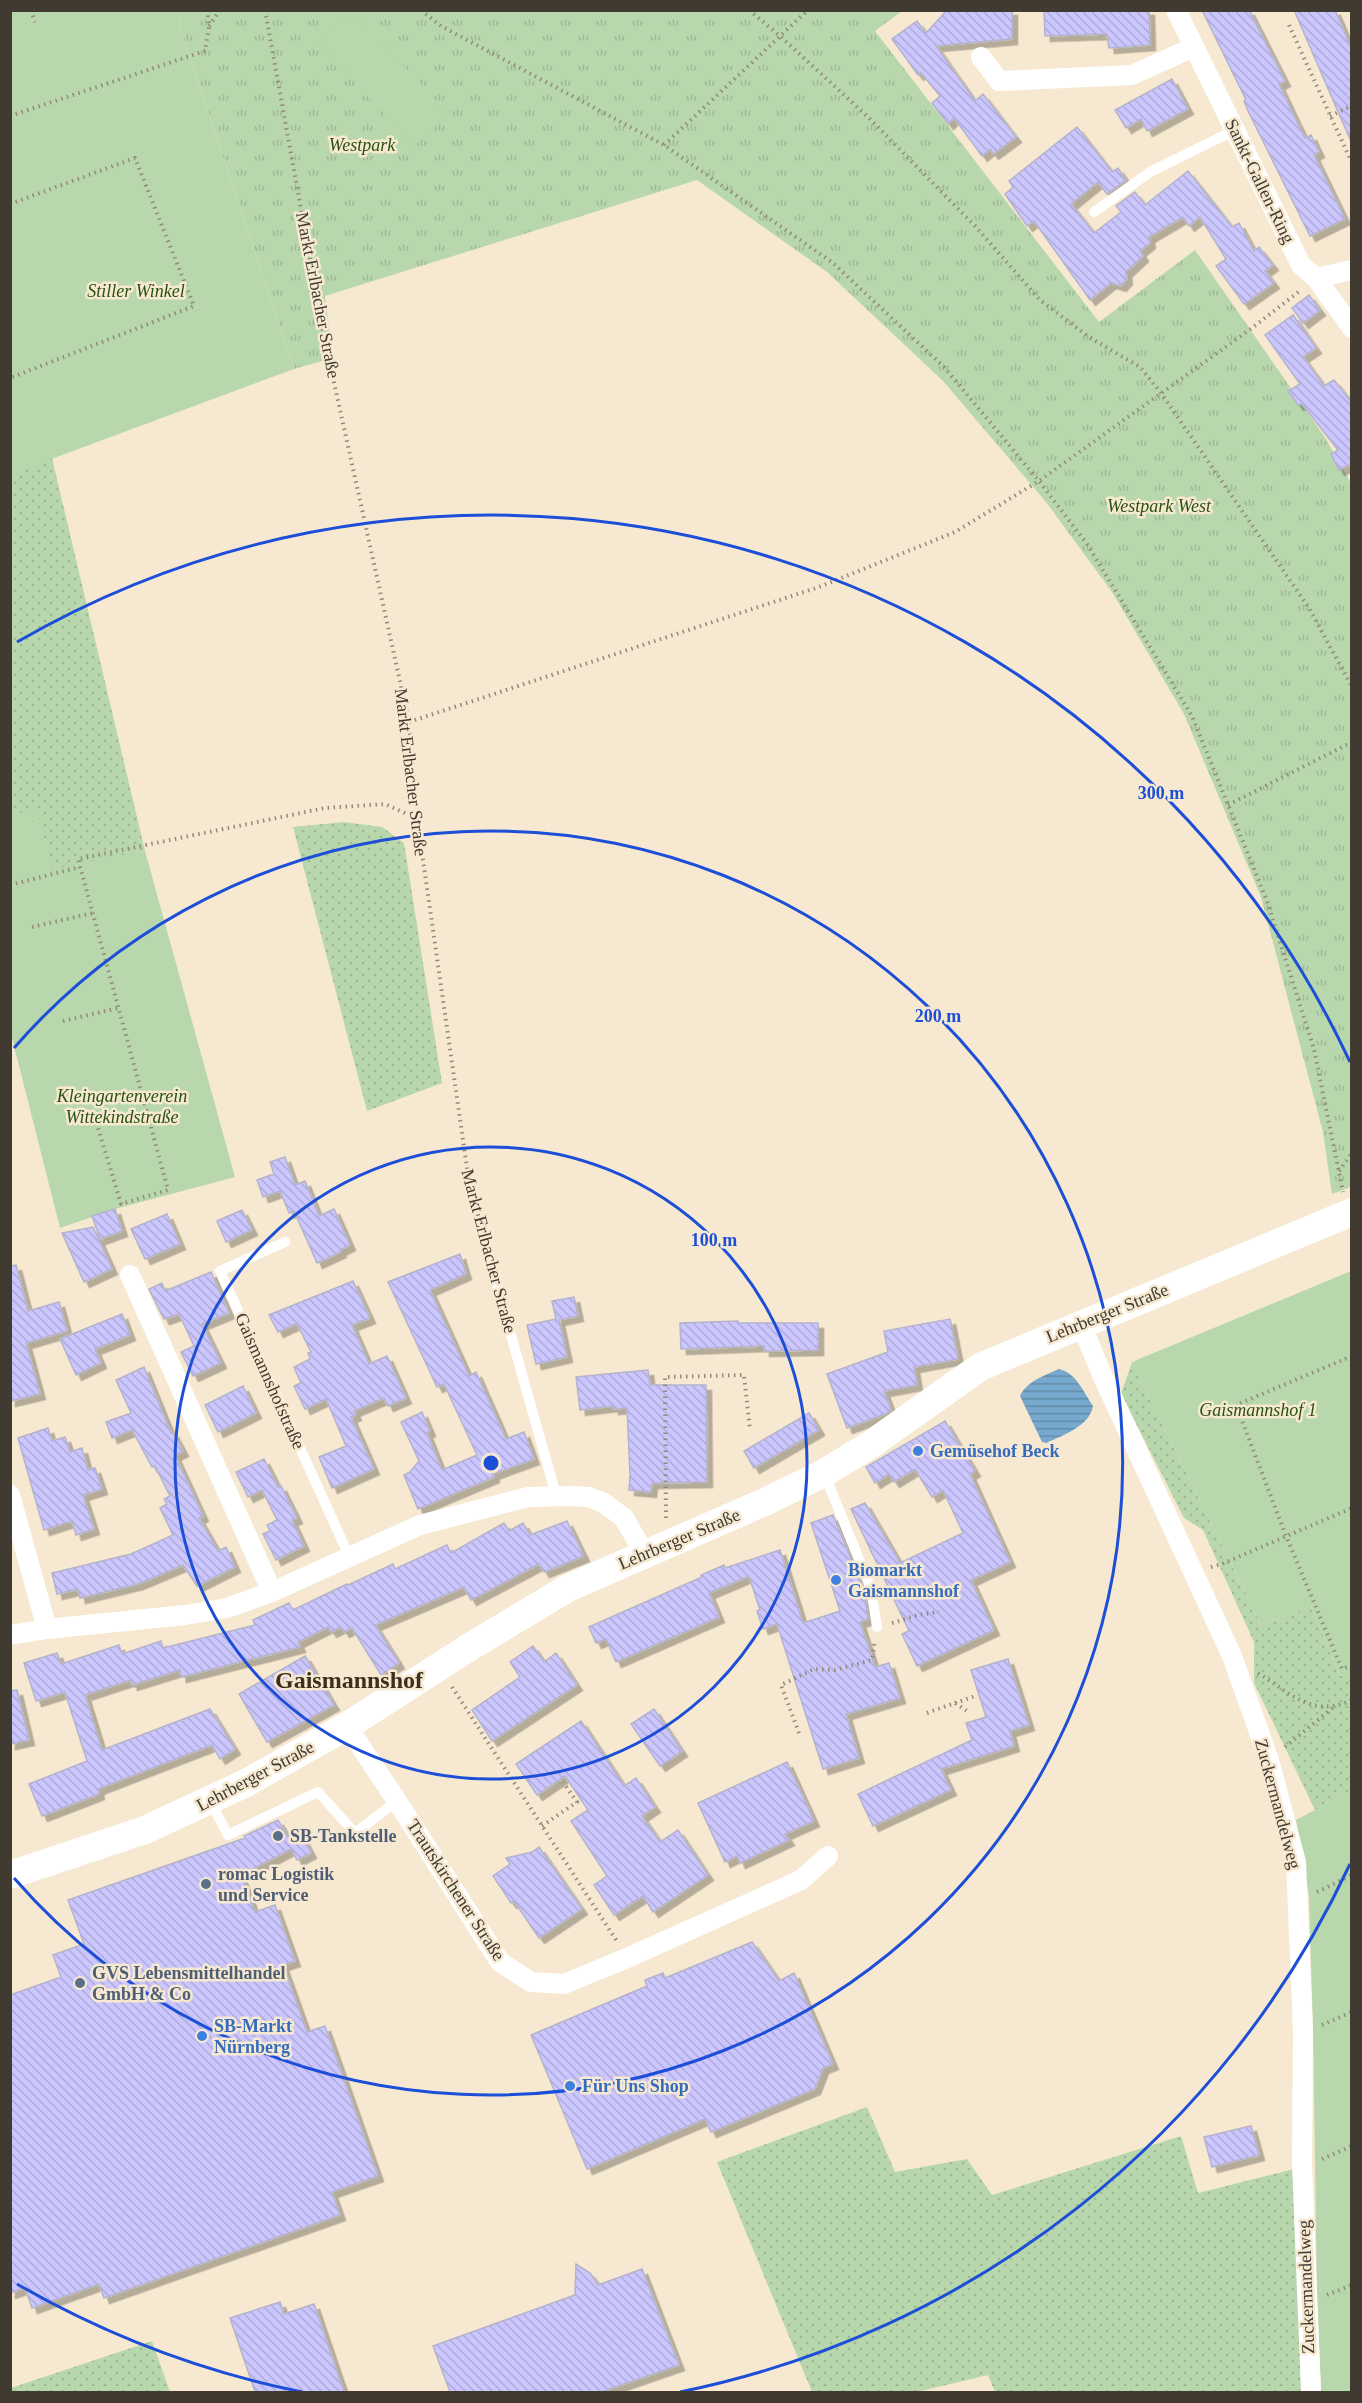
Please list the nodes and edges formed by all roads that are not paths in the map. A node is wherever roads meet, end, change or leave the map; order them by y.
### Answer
1 (1176, 10) edge
2 (1194, 47) junction
3 (981, 57) dead end
4 (1235, 130) junction
5 (1094, 212) dead end
6 (1352, 270) edge
7 (1316, 278) junction
8 (1352, 328) edge
9 (1349, 1213) edge
10 (285, 1242) dead end
11 (130, 1275) dead end
12 (494, 1275) road end
13 (1081, 1324) junction
14 (824, 1473) junction
15 (10, 1495) edge
16 (556, 1495) junction
17 (644, 1553) junction
18 (349, 1556) junction
19 (272, 1592) junction
20 (877, 1627) road end
21 (47, 1629) junction
22 (10, 1635) edge
23 (346, 1726) junction
24 (209, 1801) junction
25 (398, 1801) junction
26 (828, 1856) dead end
27 (10, 1875) edge
28 (1311, 2392) edge

1 - 2 street, Sankt-Gallen-Ring
2 - 3 street
2 - 4 street, Sankt-Gallen-Ring
4 - 5 lane
4 - 7 street, Sankt-Gallen-Ring
6 - 7 street
7 - 8 street, Sankt-Gallen-Ring
9 - 13 street, Lehrberger Straße
10 - 18 lane, Gaismannshofstraße
11 - 19 street
12 - 16 lane, Markt Erlbacher Straße
13 - 14 street, Lehrberger Straße
13 - 28 street, Zuckermandelweg
14 - 17 street, Lehrberger Straße
14 - 20 lane
15 - 21 street
16 - 17 street
16 - 18 street
17 - 23 street, Lehrberger Straße
18 - 19 street
19 - 21 street
21 - 22 street
23 - 24 street, Lehrberger Straße
23 - 25 street, Trautskirchener Straße
24 - 25 lane
24 - 27 street, Lehrberger Straße
25 - 26 street, Trautskirchener Straße

